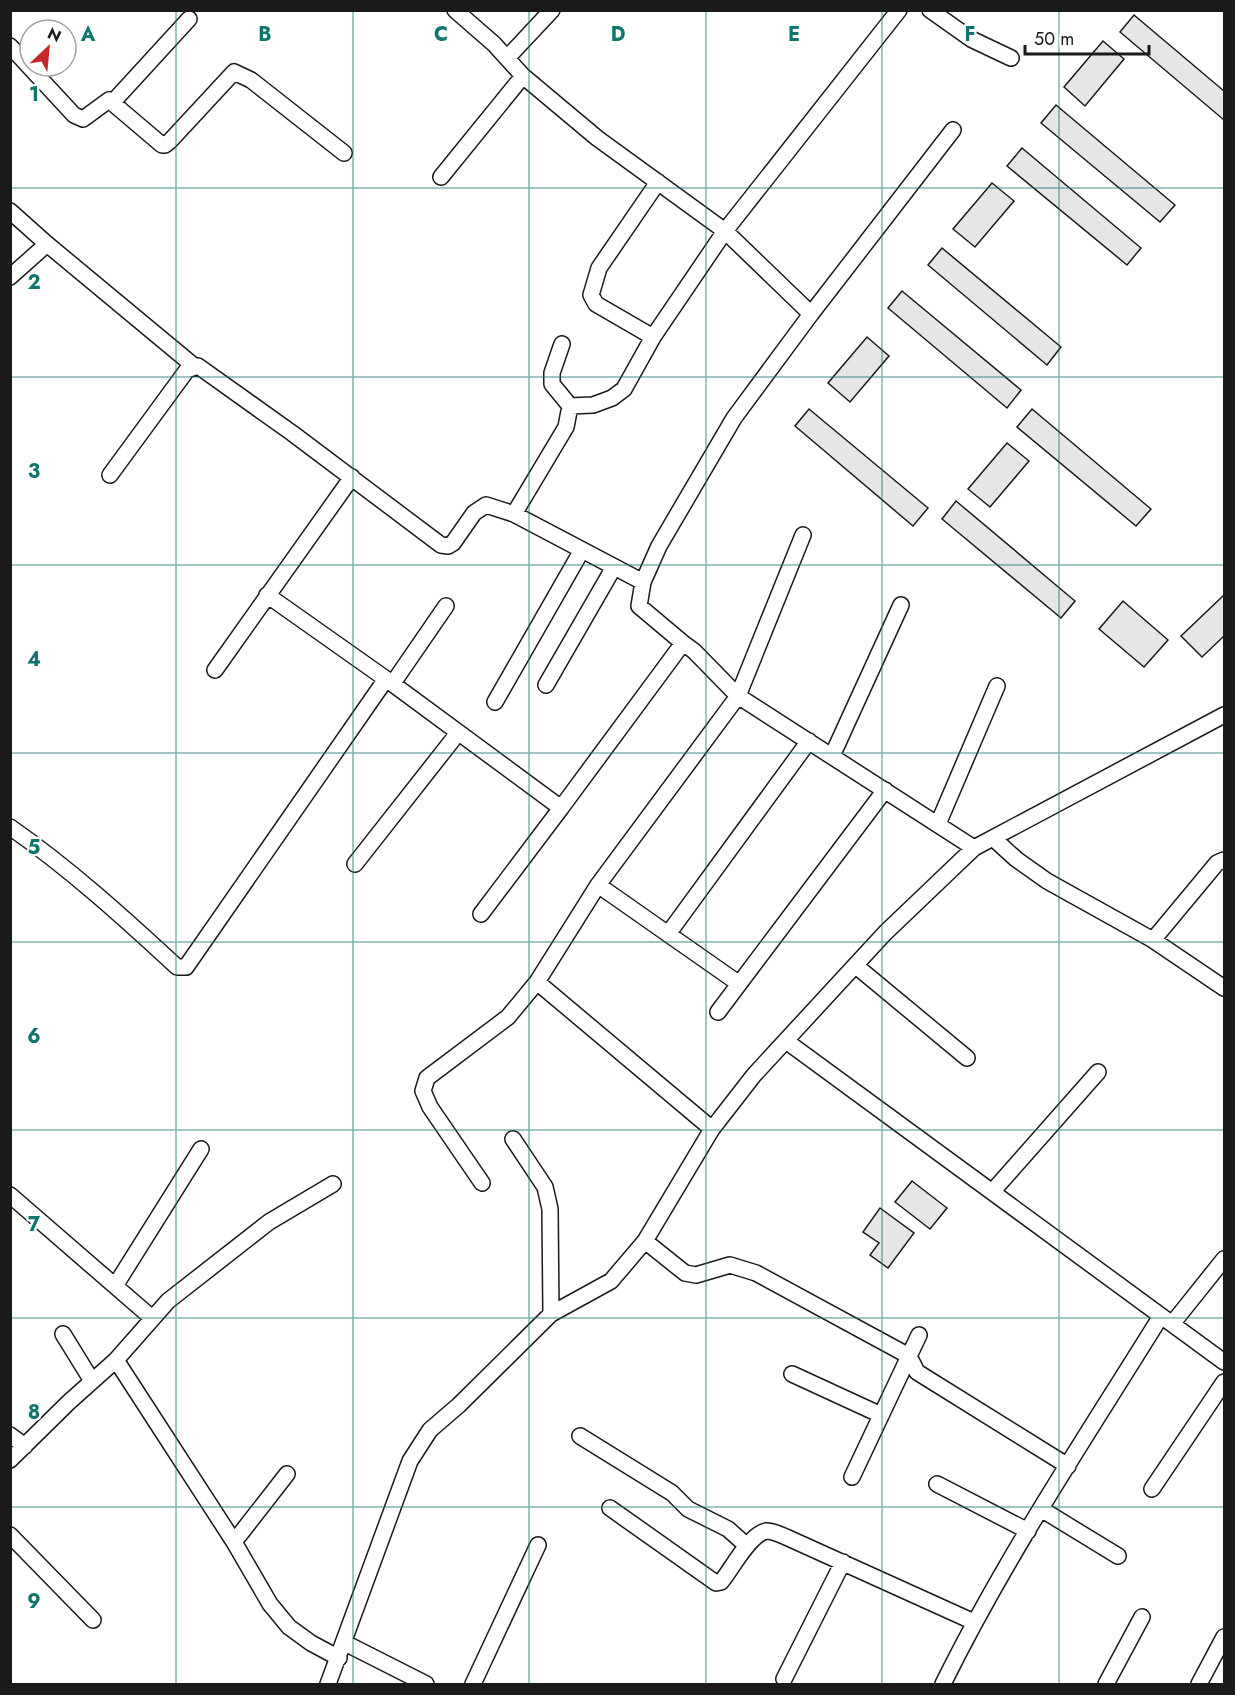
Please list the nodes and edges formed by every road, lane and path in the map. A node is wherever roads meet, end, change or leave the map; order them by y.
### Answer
1 (455, 10) edge
2 (552, 10) edge
3 (899, 10) edge
4 (940, 13) edge
5 (189, 19) dead end
6 (10, 46) edge
7 (507, 58) junction
8 (1011, 58) dead end
9 (523, 76) junction
10 (112, 103) junction
11 (953, 130) dead end
12 (344, 153) dead end
13 (441, 177) dead end
14 (658, 182) junction
15 (10, 211) edge
16 (725, 231) junction
17 (46, 244) junction
18 (10, 277) edge
19 (811, 314) junction
20 (653, 337) junction
21 (562, 344) dead end
22 (194, 366) junction
23 (570, 406) junction
24 (110, 475) dead end
25 (351, 477) junction
26 (514, 514) junction
27 (803, 535) dead end
28 (582, 550) junction
29 (614, 567) junction
30 (643, 582) junction
31 (267, 595) junction
32 (901, 605) dead end
33 (446, 606) dead end
34 (683, 643) junction
35 (214, 670) dead end
36 (389, 681) junction
37 (546, 685) dead end
38 (997, 686) dead end
39 (738, 696) junction
40 (495, 702) dead end
41 (1224, 715) edge
42 (458, 733) junction
43 (809, 741) junction
44 (832, 756) junction
45 (885, 790) junction
46 (561, 808) junction
47 (938, 824) junction
48 (10, 827) edge
49 (993, 838) junction
50 (974, 848) junction
51 (1224, 860) edge
52 (355, 864) dead end
53 (598, 885) junction
54 (481, 914) dead end
55 (668, 934) junction
56 (1153, 940) junction
57 (856, 966) junction
58 (537, 982) junction
59 (738, 983) junction
60 (1224, 988) edge
61 (718, 1012) dead end
62 (786, 1041) junction
63 (967, 1058) dead end
64 (1098, 1072) dead end
65 (712, 1129) junction
66 (513, 1138) dead end
67 (201, 1149) dead end
68 (482, 1183) dead end
69 (333, 1184) dead end
70 (992, 1192) junction
71 (10, 1195) edge
72 (645, 1240) junction
73 (1224, 1259) edge
74 (115, 1286) junction
75 (551, 1314) junction
76 (152, 1318) junction
77 (1167, 1320) junction
78 (63, 1334) dead end
79 (919, 1335) dead end
80 (909, 1356) junction
81 (116, 1360) junction
82 (1224, 1362) edge
83 (792, 1374) dead end
84 (92, 1381) junction
85 (1224, 1382) edge
86 (881, 1415) junction
87 (10, 1435) edge
88 (580, 1436) dead end
89 (25, 1446) junction
90 (10, 1460) edge
91 (1068, 1466) junction
92 (287, 1474) dead end
93 (852, 1477) dead end
94 (937, 1484) dead end
95 (1152, 1489) dead end
96 (610, 1508) dead end
97 (1041, 1509) junction
98 (1028, 1531) junction
99 (10, 1535) edge
100 (234, 1542) junction
101 (538, 1545) dead end
102 (747, 1546) junction
103 (1118, 1556) dead end
104 (843, 1562) junction
105 (1142, 1617) dead end
106 (93, 1620) dead end
107 (974, 1622) junction
108 (1224, 1637) edge
109 (345, 1643) junction
110 (339, 1658) junction
111 (784, 1679) dead end
112 (328, 1684) edge
113 (426, 1684) edge
114 (473, 1684) edge
115 (944, 1684) edge
116 (1106, 1684) edge
117 (1199, 1684) edge

1 - 7 street
2 - 7 street
3 - 16 street
4 - 8 street
5 - 10 street
6 - 10 street
7 - 9 street
9 - 13 street
9 - 14 street
10 - 12 street
11 - 19 street
14 - 16 street
14 - 20 street
15 - 17 street
16 - 19 street
16 - 20 street
17 - 18 street
17 - 22 street
19 - 30 street
20 - 23 street
21 - 23 street
22 - 24 street
22 - 25 street
23 - 26 street
25 - 26 street
25 - 31 street
26 - 28 street
27 - 39 street
28 - 29 street
28 - 40 street
29 - 30 street
29 - 37 street
30 - 34 street
31 - 35 street
31 - 36 street
32 - 44 street
33 - 36 street
34 - 39 street
34 - 46 street
36 - 42 street
36 - 48 street
38 - 47 street
39 - 43 street
39 - 53 street
41 - 49 street
42 - 46 street
42 - 52 street
43 - 44 street
43 - 55 street
44 - 45 street
45 - 47 street
45 - 59 street
46 - 54 street
47 - 50 street
49 - 50 street
49 - 56 street
50 - 57 street
51 - 56 street
53 - 55 street
53 - 58 street
55 - 59 street
56 - 60 street
57 - 62 street
57 - 63 street
58 - 65 street
58 - 68 street
59 - 61 street
62 - 65 street
62 - 70 street
64 - 70 street
65 - 72 street
66 - 75 street
67 - 74 street
69 - 76 street
70 - 77 street
71 - 74 street
72 - 75 street
72 - 80 street
73 - 77 street
74 - 76 street
75 - 109 street
76 - 81 street
77 - 82 street
77 - 91 street
78 - 84 street
79 - 80 street
80 - 86 street
80 - 91 street
81 - 84 street
81 - 100 street
83 - 86 street
84 - 89 street
85 - 95 street
86 - 93 street
87 - 89 street
88 - 102 street
89 - 90 street
91 - 97 street
92 - 100 street
94 - 98 street
96 - 102 street
97 - 98 street
97 - 103 street
98 - 107 street
99 - 106 street
100 - 110 street
101 - 114 street
102 - 104 street
104 - 107 street
104 - 111 street
105 - 116 street
107 - 115 street
108 - 117 street
109 - 110 street
109 - 113 street
110 - 112 street

